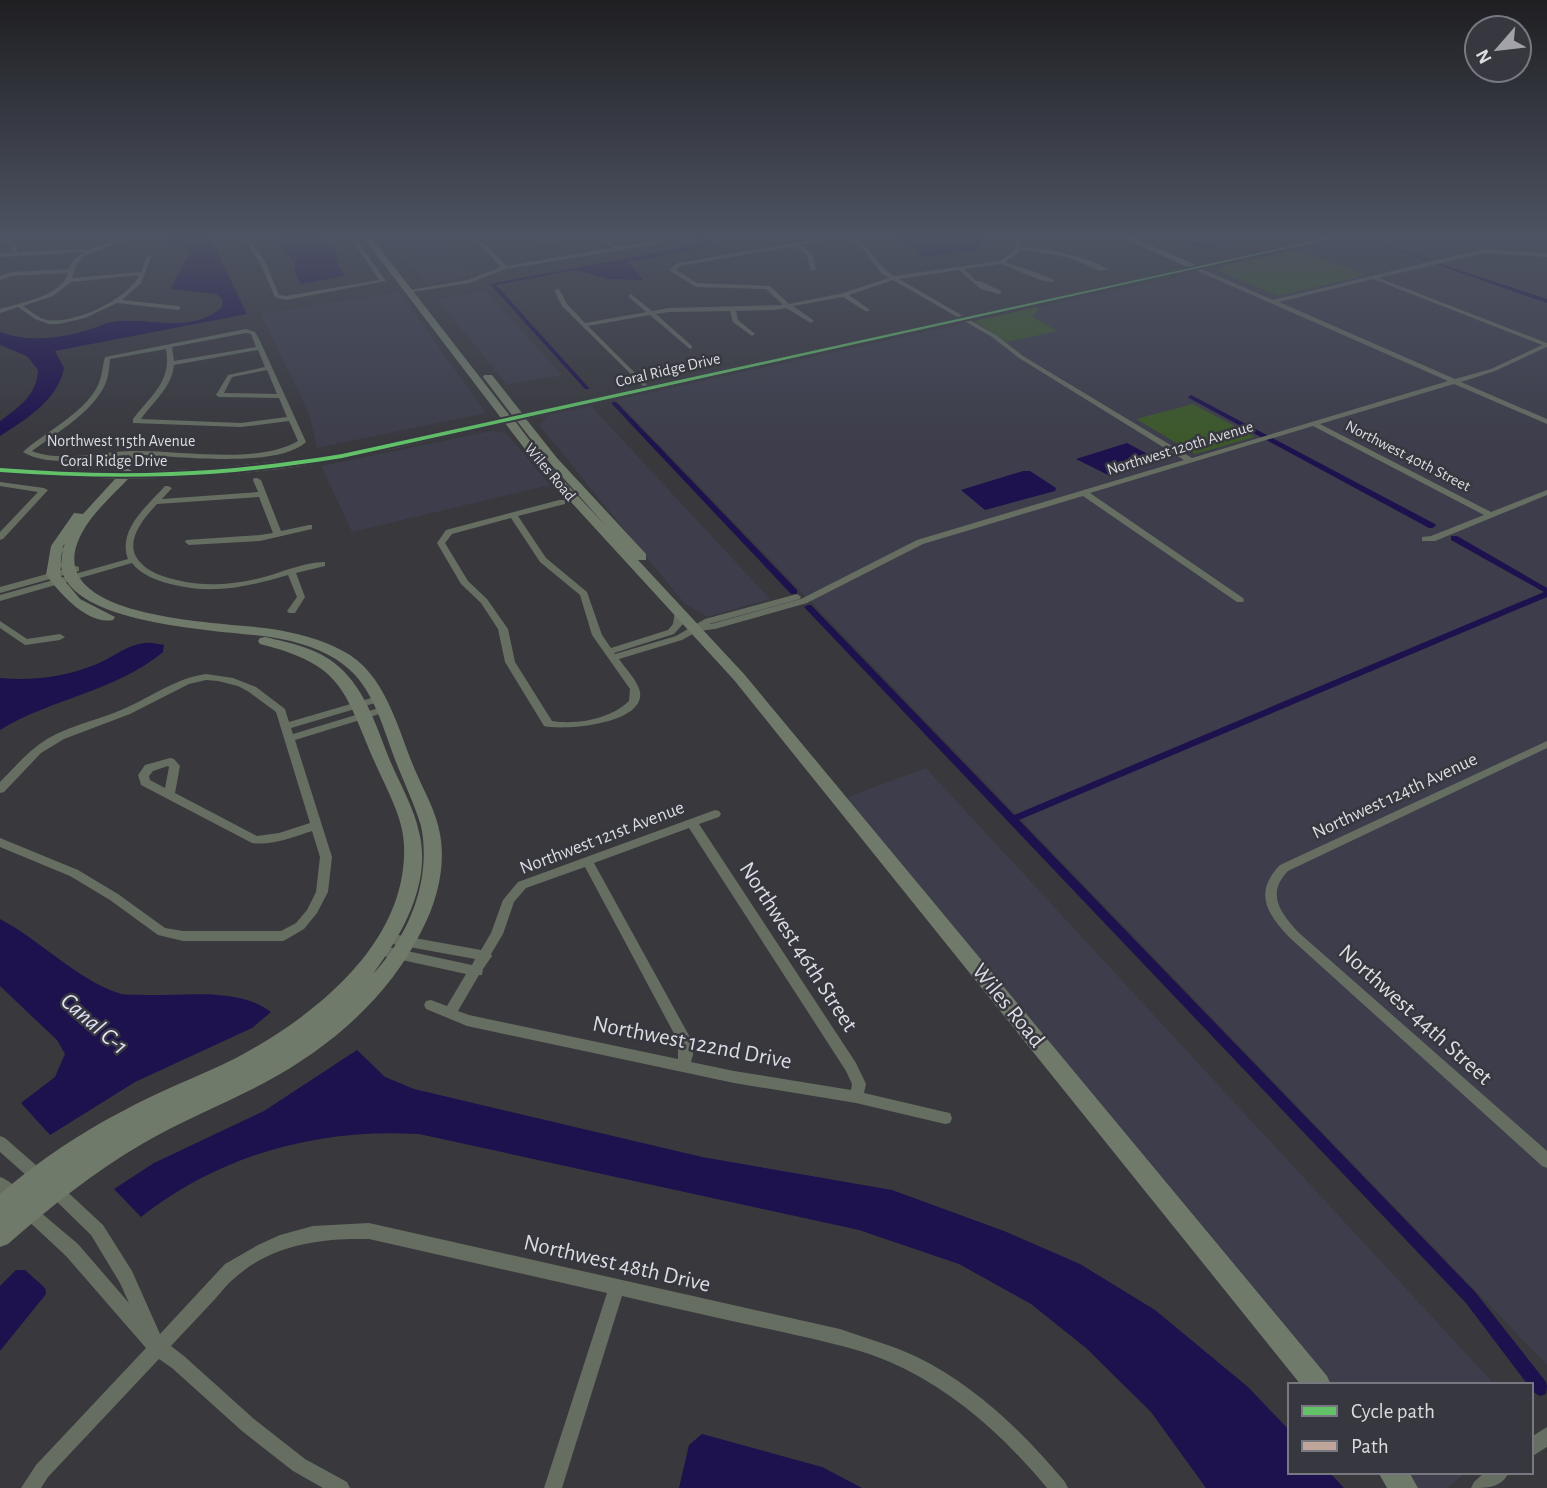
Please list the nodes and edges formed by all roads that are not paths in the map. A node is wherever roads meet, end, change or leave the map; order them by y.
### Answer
1 (18, 306) edge
2 (20, 306) edge
3 (101, 306) edge
4 (164, 306) edge
5 (426, 306) edge
6 (565, 306) edge
7 (643, 306) edge
8 (780, 306) edge
9 (788, 306) edge
10 (862, 306) edge
11 (943, 306) edge
12 (1010, 306) edge
13 (1283, 306) edge
14 (1447, 306) edge
15 (178, 308) dead end
16 (733, 309) junction
17 (867, 310) dead end
18 (0, 311) edge
19 (650, 313) junction
20 (962, 317) junction
21 (811, 321) dead end
22 (583, 324) junction
23 (752, 334) dead end
24 (168, 345) junction
25 (1547, 345) edge
26 (690, 347) dead end
27 (260, 348) junction
28 (174, 363) junction
29 (269, 368) junction
30 (1455, 382) junction
31 (646, 387) junction
32 (282, 396) junction
33 (511, 416) junction
34 (291, 419) junction
35 (1547, 422) edge
36 (1314, 424) junction
37 (141, 453) junction
38 (1191, 461) junction
39 (0, 463) edge
40 (0, 470) edge
41 (122, 474) junction
42 (257, 480) dead end
43 (0, 484) edge
44 (168, 488) dead end
45 (1547, 492) edge
46 (1084, 493) junction
47 (262, 494) junction
48 (156, 502) junction
49 (562, 502) dead end
50 (1489, 514) junction
51 (513, 515) junction
52 (309, 527) dead end
53 (1458, 527) dead end
54 (278, 534) junction
55 (0, 537) edge
56 (189, 542) dead end
57 (132, 557) junction
58 (322, 564) dead end
59 (290, 571) junction
60 (62, 576) junction
61 (0, 590) edge
62 (0, 598) edge
63 (1240, 600) dead end
64 (292, 611) dead end
65 (678, 613) junction
66 (0, 624) edge
67 (696, 628) junction
68 (60, 637) dead end
69 (638, 641) junction
70 (628, 650) junction
71 (609, 653) junction
72 (372, 707) junction
73 (286, 726) junction
74 (290, 738) junction
75 (1547, 744) edge
76 (0, 789) edge
77 (169, 795) dead end
78 (715, 814) dead end
79 (692, 823) junction
80 (317, 825) junction
81 (0, 842) edge
82 (589, 862) junction
83 (1269, 890) joint
84 (393, 946) junction
85 (486, 956) junction
86 (477, 971) junction
87 (431, 1005) dead end
88 (450, 1013) junction
89 (682, 1064) junction
90 (856, 1097) junction
91 (945, 1118) dead end
92 (0, 1143) edge
93 (1547, 1161) edge
94 (47, 1183) junction
95 (10, 1200) edge
96 (0, 1236) edge
97 (617, 1287) junction
98 (156, 1347) junction
99 (1316, 1383) edge
100 (1393, 1474) edge
101 (1498, 1474) edge
102 (30, 1488) edge
103 (341, 1488) edge
104 (553, 1488) edge
105 (1059, 1488) edge
106 (1404, 1488) edge
107 (1480, 1488) edge

1 - 18 street
2 - 3 street
4 - 15 street
5 - 33 main road, Wiles Road
6 - 22 street
7 - 19 street
8 - 16 street
9 - 21 street
10 - 17 street
11 - 20 street
12 - 20 main road, Coral Ridge Drive
13 - 30 street
14 - 25 street
16 - 19 street
16 - 23 street
19 - 22 street
19 - 26 street
20 - 31 main road, Coral Ridge Drive
20 - 38 street
22 - 31 street
24 - 27 street
24 - 28 street
24 - 37 street, Northwest 115th Avenue
25 - 30 street, Northwest 120th Avenue
27 - 28 street
27 - 29 street
28 - 34 street
29 - 32 street
29 - 32 street
30 - 35 street
30 - 36 street, Northwest 120th Avenue
31 - 33 main road, Coral Ridge Drive
32 - 34 street
33 - 41 main road, Coral Ridge Drive
33 - 65 main road, Wiles Road
33 - 67 main road, Wiles Road
34 - 37 street, Northwest 115th Avenue
36 - 38 street, Northwest 120th Avenue
36 - 50 street, Northwest 40th Street
37 - 41 street
38 - 46 street, Northwest 120th Avenue
39 - 41 main road, Coral Ridge Drive
40 - 41 main road, Coral Ridge Drive
41 - 60 main road
42 - 47 street
43 - 55 street
44 - 48 street
45 - 50 street
46 - 63 street
46 - 67 street, Northwest 120th Avenue
47 - 48 street
47 - 54 street
48 - 57 street
49 - 51 street
50 - 53 street
51 - 71 street
51 - 71 street
52 - 54 street
54 - 56 street
57 - 59 street
57 - 60 street
58 - 59 street
59 - 64 street
60 - 61 street
60 - 62 street
60 - 72 main road
65 - 67 main road, Wiles Road
65 - 69 street
66 - 68 street
67 - 70 street, Northwest 120th Avenue
67 - 99 main road, Wiles Road
69 - 70 street
69 - 71 street
70 - 71 street
72 - 73 street
72 - 74 street
72 - 84 main road
73 - 74 street
73 - 76 street
74 - 80 street
75 - 83 street, Northwest 124th Avenue
77 - 80 street
78 - 79 street, Northwest 121st Avenue
79 - 82 street, Northwest 121st Avenue
79 - 90 street, Northwest 46th Street
80 - 81 street
82 - 85 street, Northwest 121st Avenue
82 - 89 street
83 - 93 street, Northwest 44th Street
84 - 85 street
84 - 86 street
84 - 94 main road
85 - 86 street, Northwest 121st Avenue
86 - 88 street, Northwest 121st Avenue
87 - 88 street, Northwest 122nd Drive
88 - 89 street, Northwest 122nd Drive
89 - 90 street, Northwest 122nd Drive
90 - 91 street, Northwest 122nd Drive
92 - 94 street
94 - 95 main road
94 - 98 street
95 - 96 main road
95 - 98 street
97 - 98 street, Northwest 48th Drive
97 - 104 street
97 - 105 street, Northwest 48th Drive
98 - 102 street, Northwest 48th Drive
98 - 103 street
100 - 106 main road
101 - 107 street

